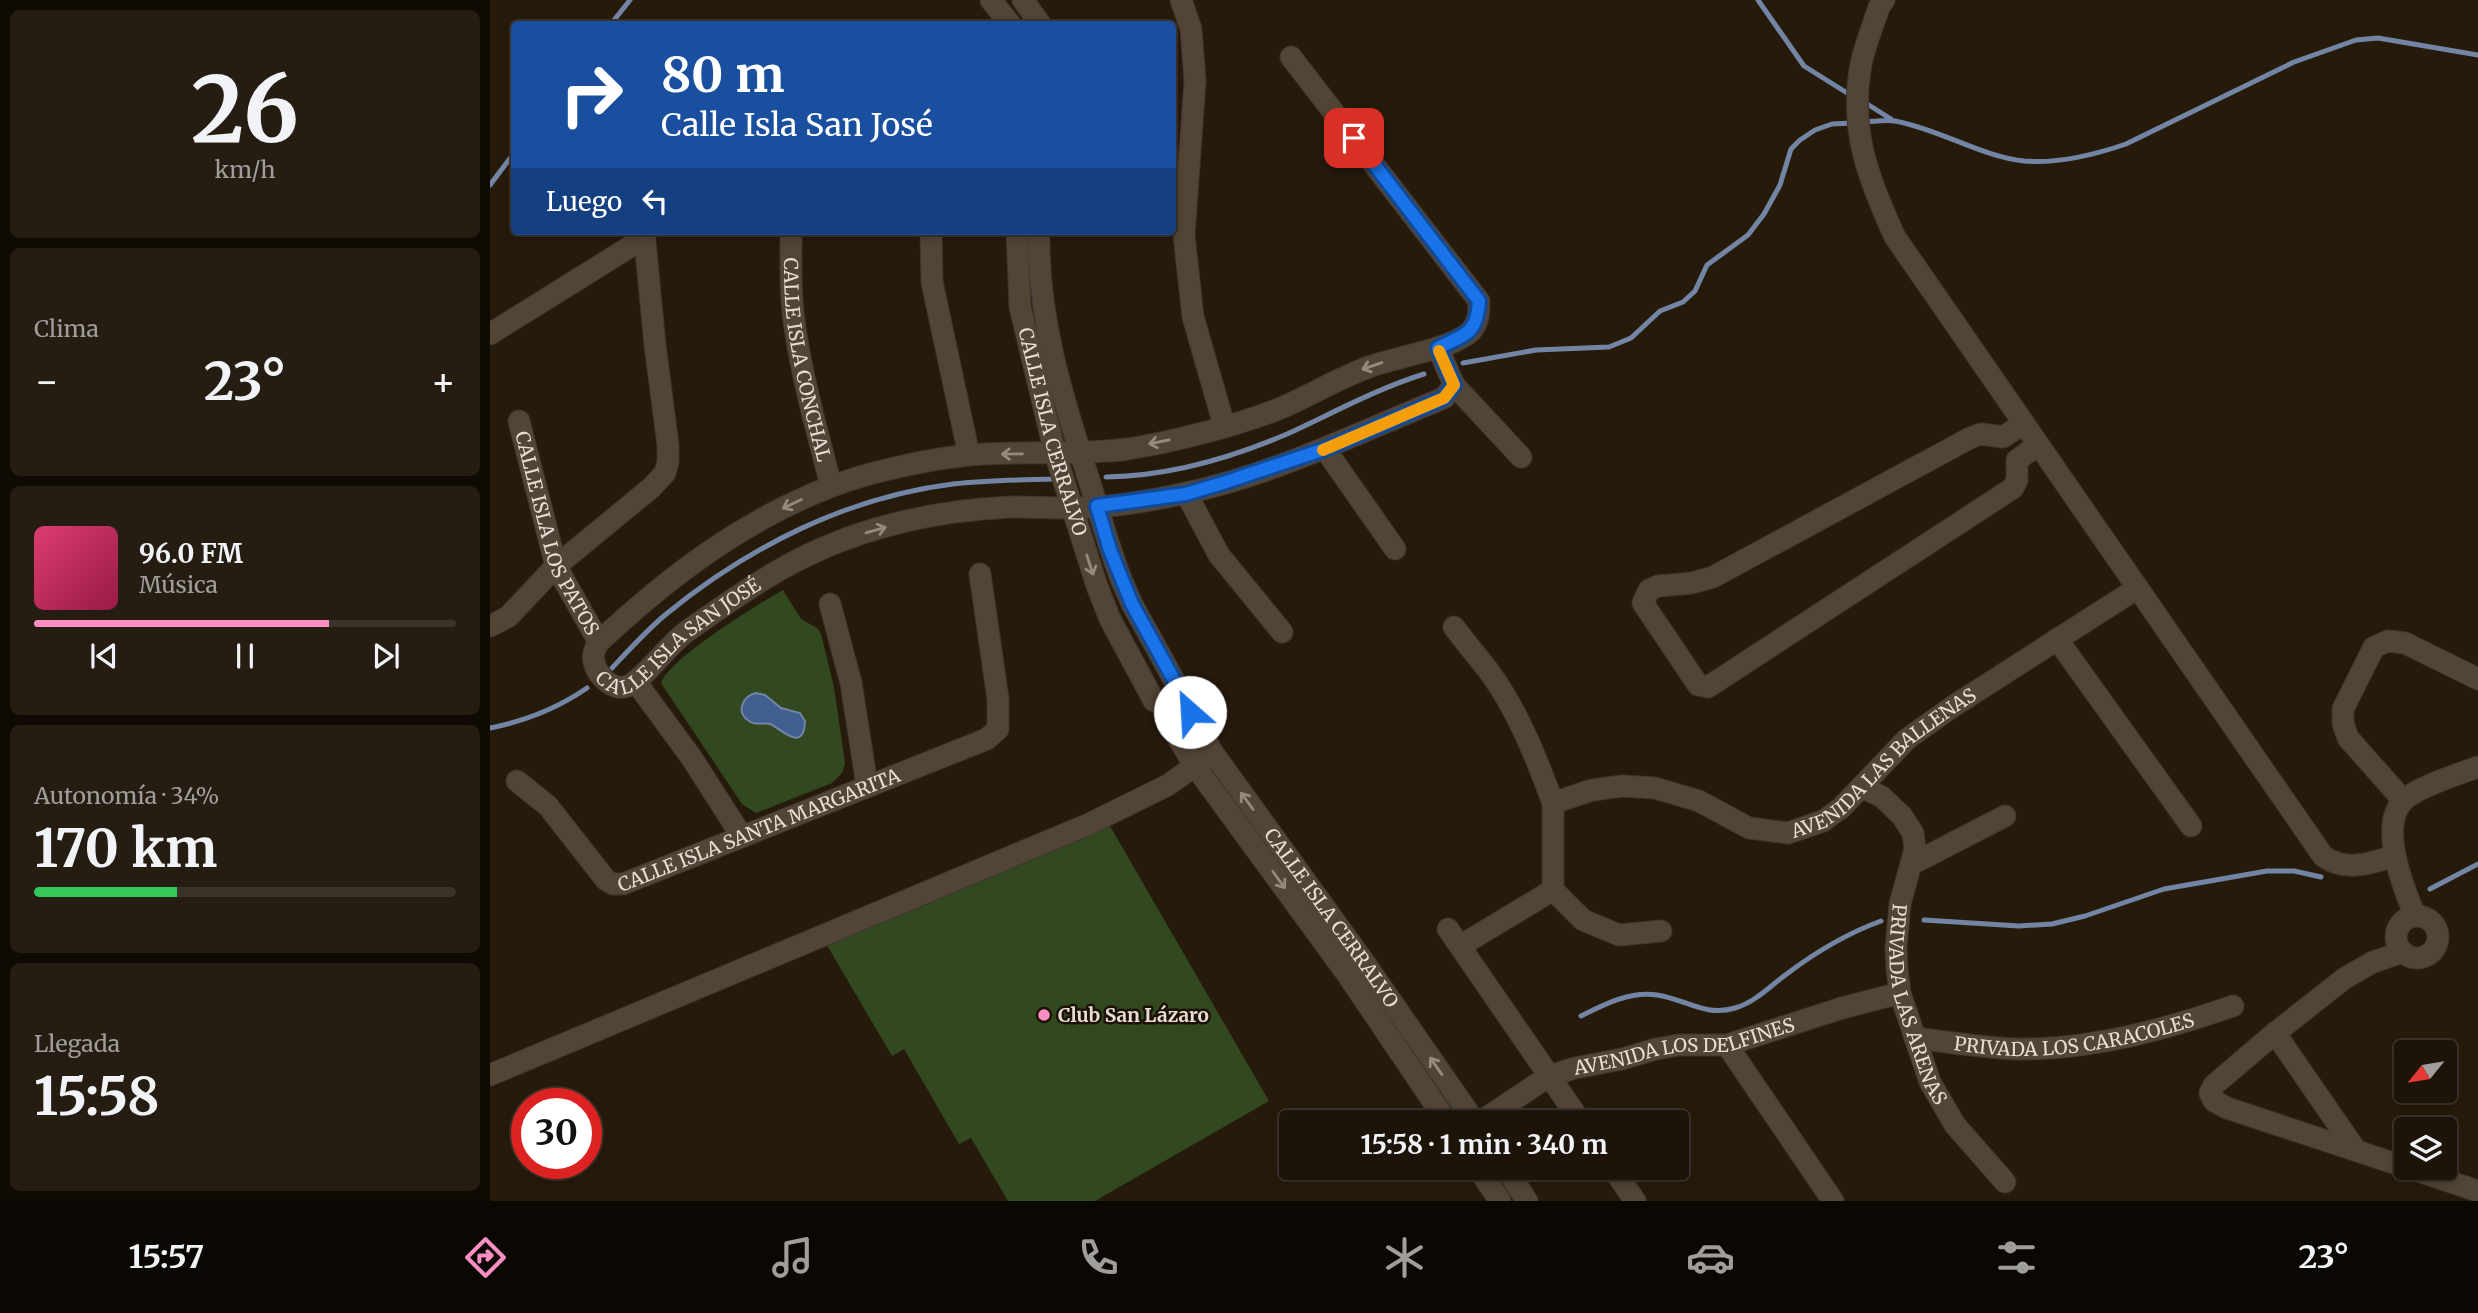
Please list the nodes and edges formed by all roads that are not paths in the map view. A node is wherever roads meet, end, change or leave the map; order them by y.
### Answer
1 (991, 0) edge
2 (1023, 0) edge
3 (1181, 0) edge
4 (1884, 0) edge
5 (1008, 21) edge
6 (1038, 21) edge
7 (1291, 57) dead end
8 (644, 235) edge
9 (791, 235) edge
10 (931, 235) edge
11 (1017, 235) edge
12 (1039, 235) edge
13 (490, 334) edge
14 (1438, 348) junction
15 (1454, 385) junction
16 (519, 421) dead end
17 (2023, 424) junction
18 (1224, 425) junction
19 (2038, 445) junction
20 (1325, 449) junction
21 (1055, 453) junction
22 (1080, 453) junction
23 (969, 455) junction
24 (1521, 457) dead end
25 (831, 486) junction
26 (1186, 494) junction
27 (1097, 506) junction
28 (1072, 508) junction
29 (1395, 549) dead end
30 (556, 566) junction
31 (980, 574) dead end
32 (2136, 589) junction
33 (830, 604) dead end
34 (490, 626) edge
35 (1454, 627) dead end
36 (1282, 632) dead end
37 (2057, 639) junction
38 (599, 642) junction
39 (2478, 679) edge
40 (636, 682) junction
41 (1179, 689) junction
42 (1154, 701) junction
43 (1190, 712) junction
44 (1170, 725) junction
45 (1213, 753) junction
46 (1195, 766) junction
47 (2478, 767) edge
48 (517, 780) dead end
49 (867, 785) junction
50 (1862, 787) junction
51 (2403, 800) junction
52 (1553, 803) junction
53 (2005, 816) dead end
54 (2191, 826) dead end
55 (741, 835) junction
56 (2395, 856) junction
57 (1912, 864) junction
58 (1553, 890) junction
59 (2415, 916) junction
60 (1661, 931) dead end
61 (2403, 952) junction
62 (1900, 993) junction
63 (2233, 1006) dead end
64 (2275, 1033) junction
65 (1914, 1038) junction
66 (1727, 1045) junction
67 (490, 1075) edge
68 (1549, 1076) junction
69 (1439, 1110) edge
70 (1469, 1110) edge
71 (1497, 1110) edge
72 (1573, 1110) edge
73 (2356, 1149) junction
74 (1486, 1180) edge
75 (1513, 1180) edge
76 (1621, 1180) edge
77 (2005, 1182) dead end
78 (2478, 1191) edge
79 (1500, 1201) edge
80 (1527, 1201) edge
81 (1635, 1201) edge
82 (1833, 1201) edge

1 - 5 street
2 - 6 street
3 - 18 street
4 - 17 street
7 - 14 street, CALLE ISLA SAN JOSÉ
8 - 13 street
8 - 30 street
9 - 25 street, CALLE ISLA CONCHAL
10 - 23 street
11 - 21 street, CALLE ISLA CERRALVO
12 - 22 street, CALLE ISLA CERRALVO
14 - 15 street
14 -> 18 street, CALLE ISLA SAN JOSÉ
15 - 20 street, CALLE ISLA SAN JOSÉ
15 - 24 street
16 - 30 street, CALLE ISLA LOS PATOS
17 - 19 street
17 - 19 street
18 -> 22 street, CALLE ISLA SAN JOSÉ
19 - 32 street
20 - 26 street, CALLE ISLA SAN JOSÉ
20 - 29 street
21 - 22 street, CALLE ISLA SAN JOSÉ
21 -> 23 street, CALLE ISLA SAN JOSÉ
21 - 28 street, CALLE ISLA CERRALVO
22 - 27 street, CALLE ISLA CERRALVO
23 - 25 street, CALLE ISLA SAN JOSÉ
25 -> 38 street, CALLE ISLA SAN JOSÉ
26 - 27 street, CALLE ISLA SAN JOSÉ
26 - 36 street
27 - 28 street, CALLE ISLA SAN JOSÉ
27 - 41 street, CALLE ISLA CERRALVO
40 -> 28 street, CALLE ISLA SAN JOSÉ
28 -> 42 street, CALLE ISLA CERRALVO
30 - 34 street
30 - 38 street, CALLE ISLA LOS PATOS
31 - 49 street, CALLE ISLA SANTA MARGARITA
32 - 37 street, AVENIDA LAS BALLENAS
32 - 56 street
33 - 49 street
35 - 52 street
37 - 50 street, AVENIDA LAS BALLENAS
37 - 54 street
38 - 40 street, CALLE ISLA SAN JOSÉ
39 - 51 street
40 - 55 street
41 - 42 street
41 - 43 street
42 - 44 street
43 - 44 street
43 - 45 street, CALLE ISLA CERRALVO
44 - 46 street, CALLE ISLA CERRALVO
45 - 46 street
70 -> 45 street, CALLE ISLA CERRALVO
46 - 67 street
46 -> 69 street, CALLE ISLA CERRALVO
47 - 51 street
48 - 55 street, CALLE ISLA SANTA MARGARITA
49 - 55 street, CALLE ISLA SANTA MARGARITA
50 - 52 street, AVENIDA LAS BALLENAS
50 - 57 street, PRIVADA LAS ARENAS
51 - 56 street
52 - 58 street
53 - 57 street
56 - 59 street
57 - 62 street, PRIVADA LAS ARENAS
58 - 60 street
58 - 68 street
59 - 61 street
59 - 61 street
61 - 64 street
62 - 65 street, PRIVADA LAS ARENAS
62 - 66 street, AVENIDA LOS DELFINES
63 - 65 street, PRIVADA LOS CARACOLES
64 - 73 street
64 - 73 street
65 - 77 street, PRIVADA LAS ARENAS
66 - 68 street, AVENIDA LOS DELFINES
66 - 82 street
68 - 71 street, AVENIDA LOS DELFINES
68 - 72 street
73 - 78 street
74 - 79 street
75 - 80 street
76 - 81 street

